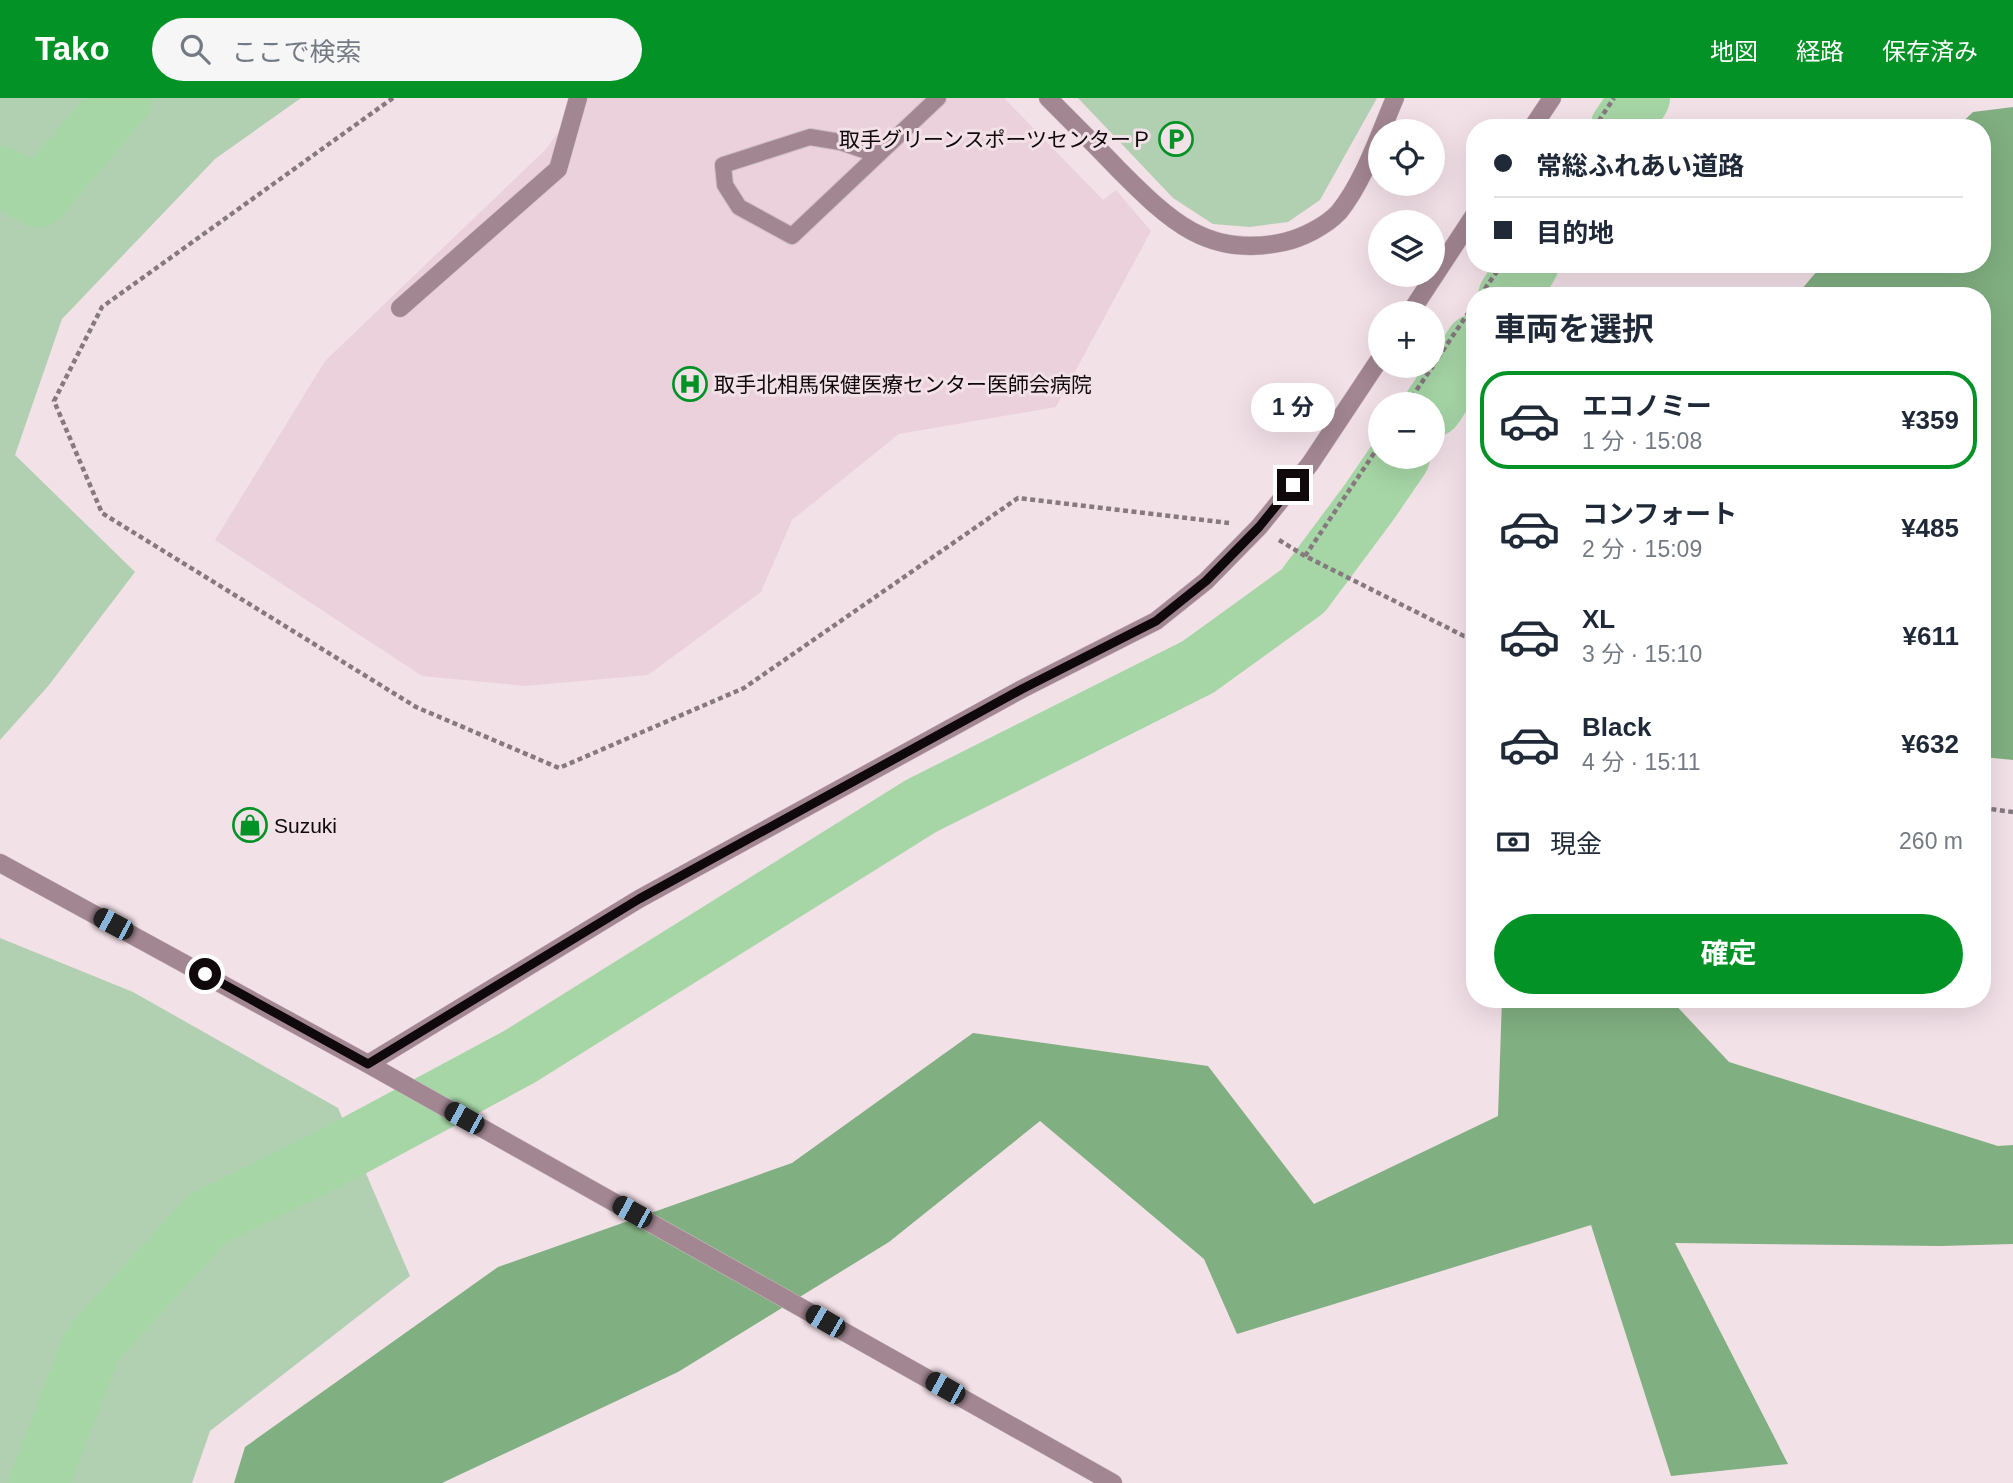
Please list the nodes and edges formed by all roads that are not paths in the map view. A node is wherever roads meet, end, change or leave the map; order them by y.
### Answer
1 (578, 98) edge
2 (938, 98) edge
3 (1048, 98) edge
4 (1395, 98) edge
5 (1552, 98) edge
6 (1538, 119) edge
7 (878, 155) junction
8 (1466, 228) edge
9 (1418, 301) edge
10 (400, 308) dead end
11 (1368, 377) edge
12 (0, 863) edge
13 (368, 1064) junction
14 (1113, 1483) edge

1 - 10 street
2 - 7 lane
3 - 4 street
5 - 6 street
7 - 7 lane
8 - 9 street
11 - 13 street
12 - 13 street
13 - 14 street

